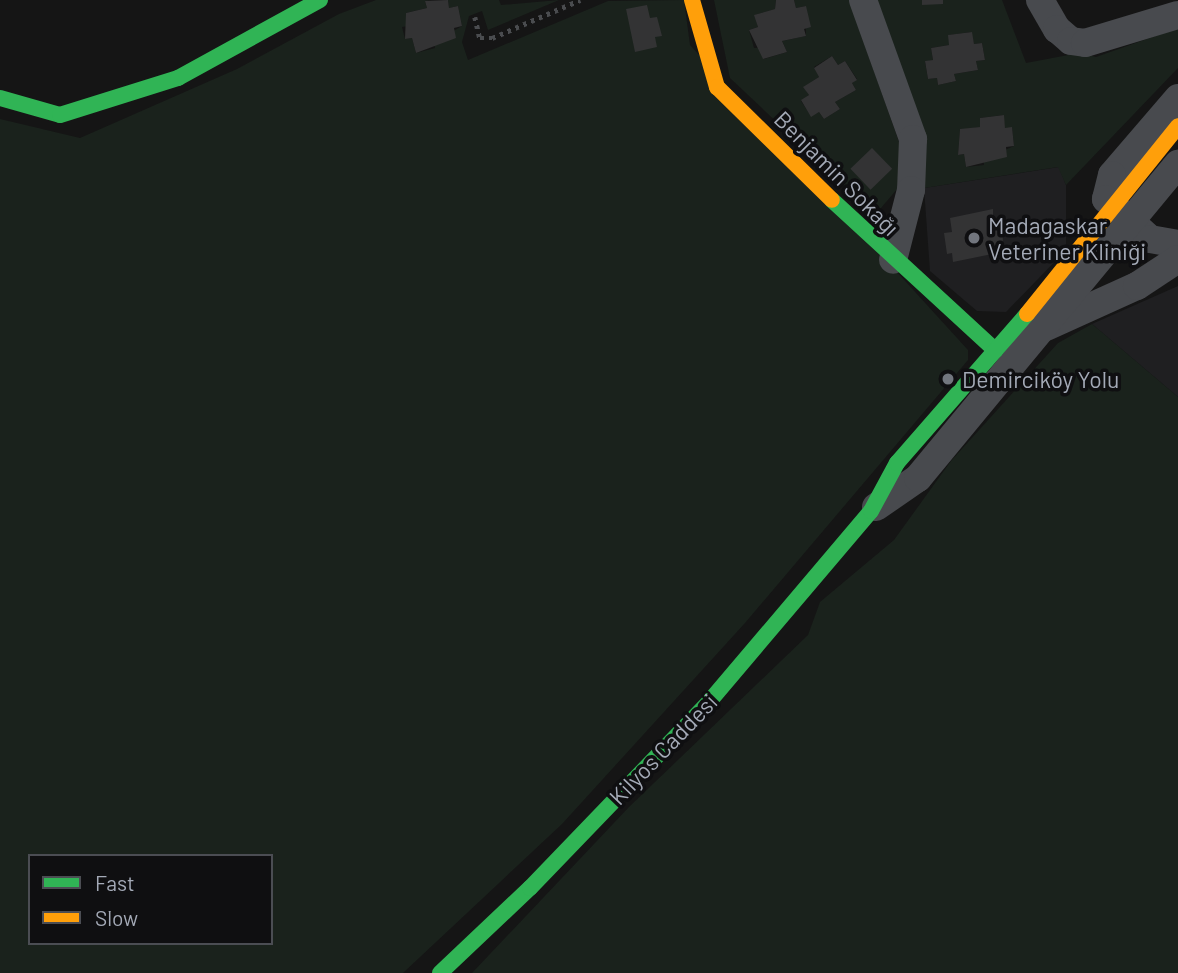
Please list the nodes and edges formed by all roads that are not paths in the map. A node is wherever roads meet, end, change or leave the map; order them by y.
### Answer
1 (320, 0) edge
2 (692, 0) edge
3 (863, 0) edge
4 (1040, 0) edge
5 (1178, 15) edge
6 (0, 98) edge
7 (1178, 98) edge
8 (1178, 126) edge
9 (1178, 164) edge
10 (1122, 215) junction
11 (1178, 244) edge
12 (1178, 259) edge
13 (893, 260) junction
14 (1041, 330) junction
15 (995, 350) junction
16 (871, 511) junction
17 (440, 973) edge

1 - 6 street
2 - 13 street, Benjamin Sokağı
3 - 13 street
4 - 5 street
7 - 10 street
8 - 10 street, Kilyos Caddesi
9 - 10 street, Kilyos Caddesi
10 - 11 street
10 - 14 street, Kilyos Caddesi
10 - 15 street, Kilyos Caddesi
12 - 14 street
13 - 15 street, Benjamin Sokağı
14 - 16 street, Kilyos Caddesi
15 - 16 street, Kilyos Caddesi
16 - 17 street, Kilyos Caddesi

